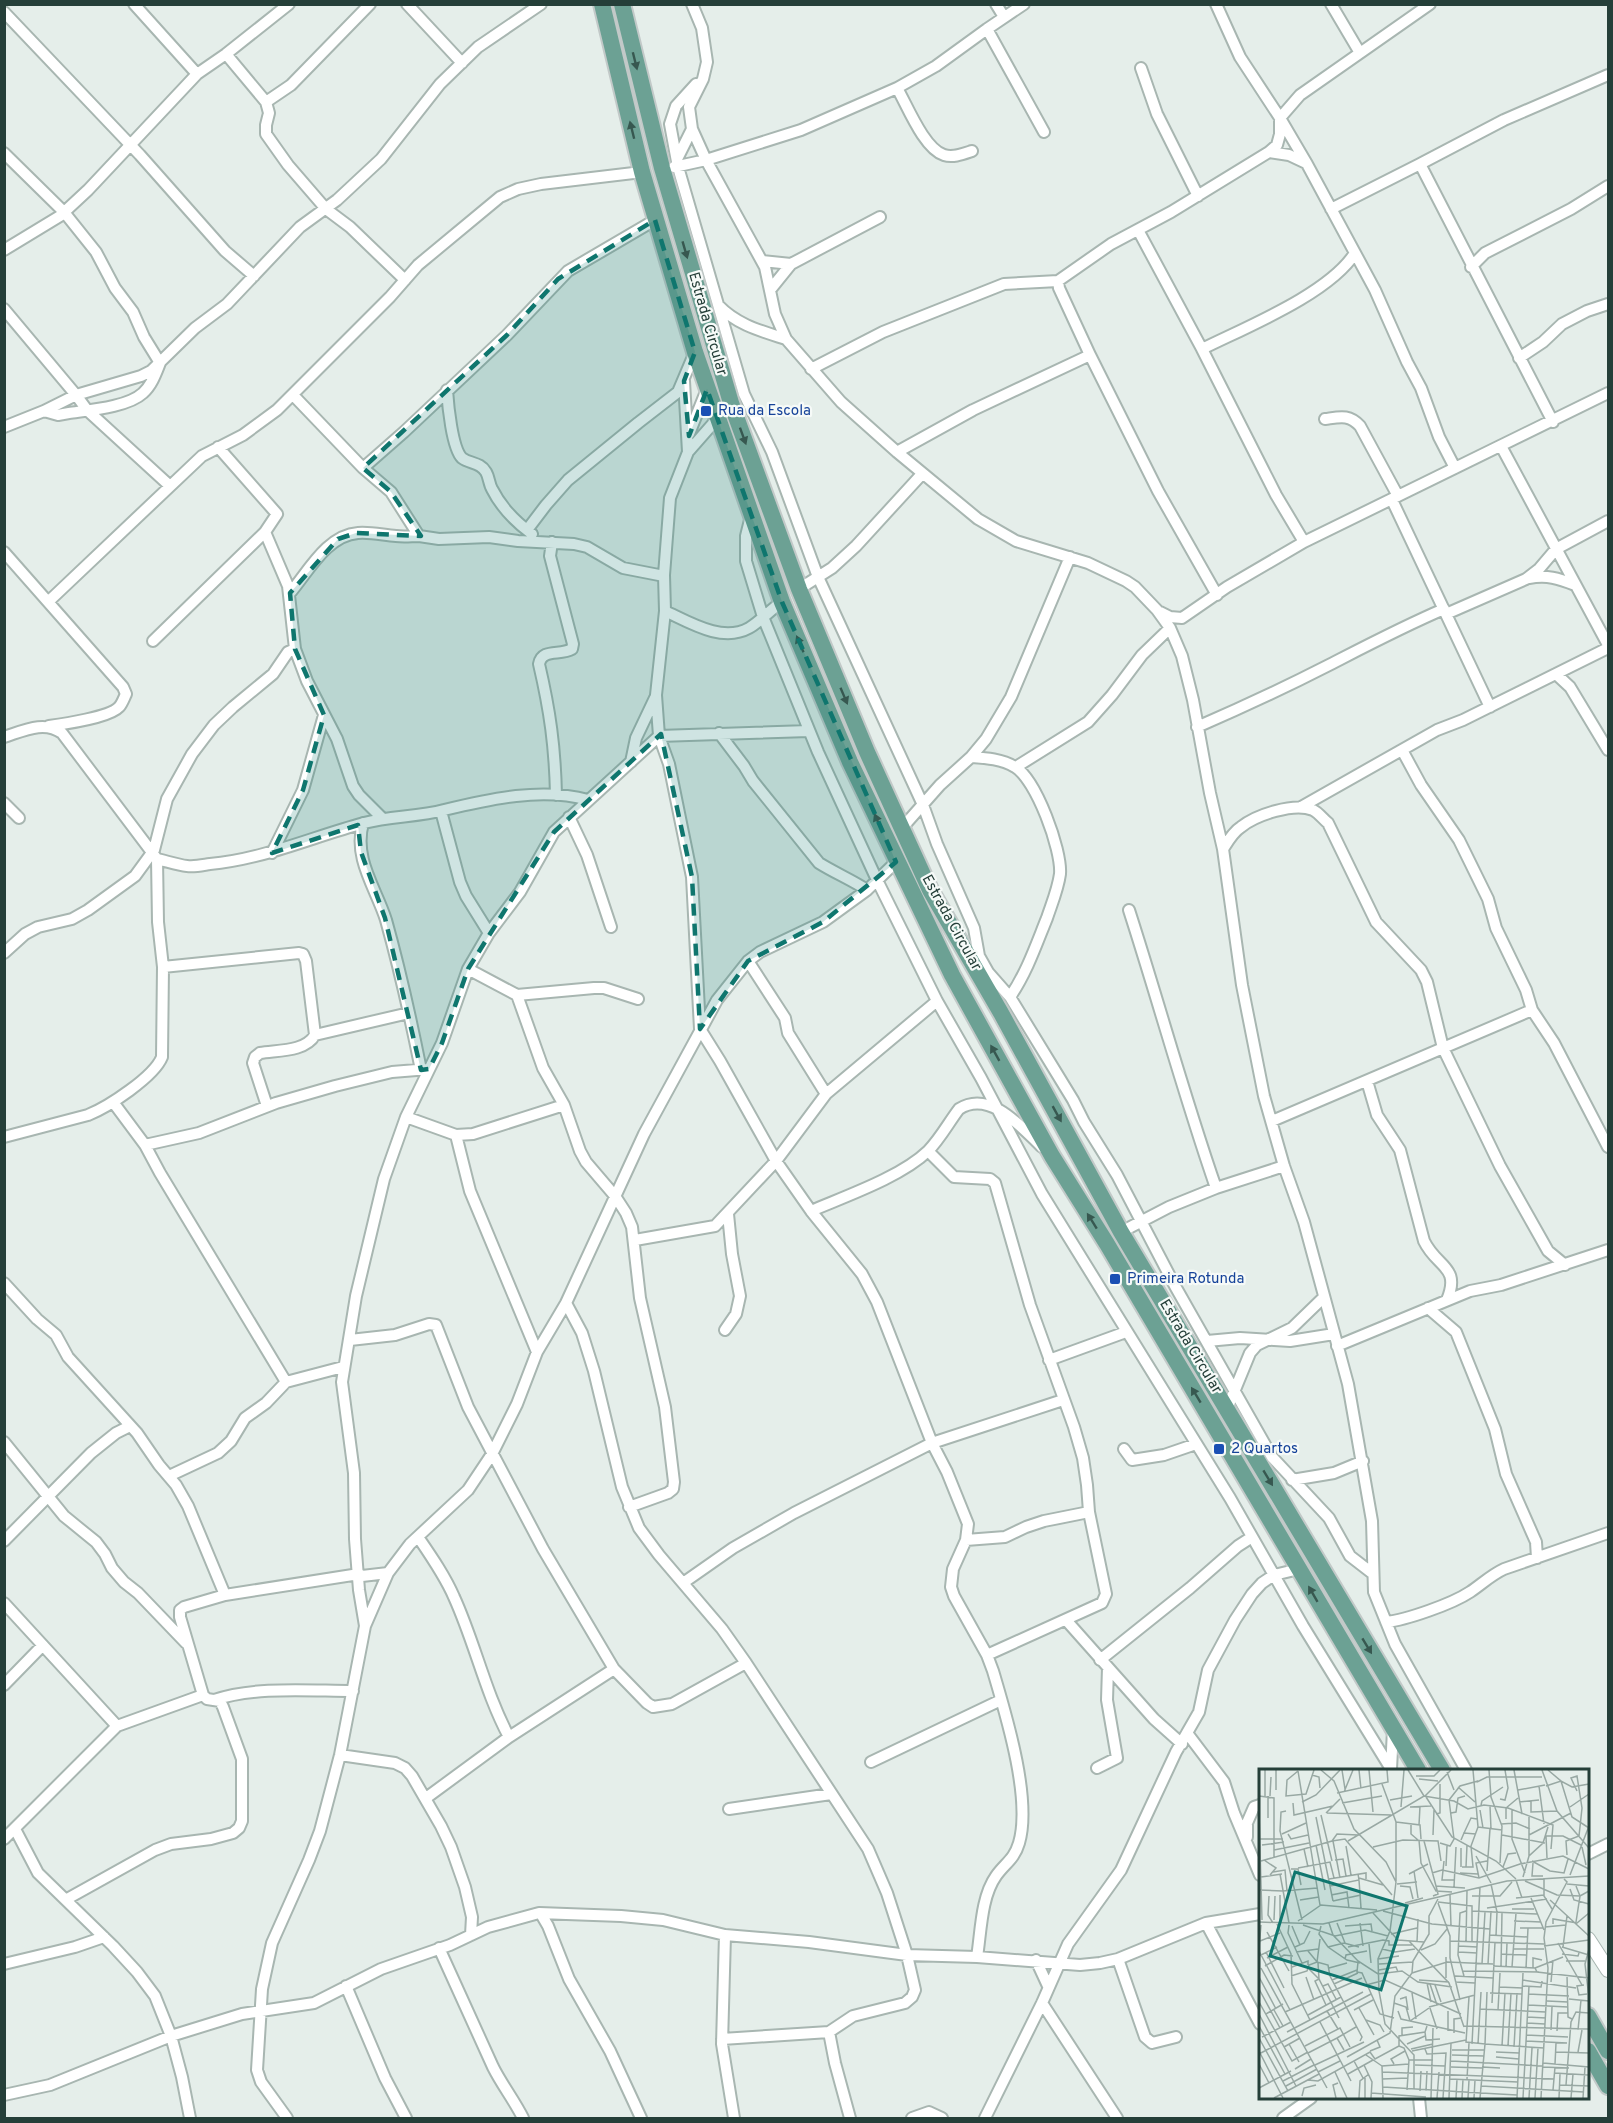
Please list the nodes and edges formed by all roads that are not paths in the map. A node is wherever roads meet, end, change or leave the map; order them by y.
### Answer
1 (134, 4) edge
2 (370, 4) edge
3 (541, 4) edge
4 (602, 4) edge
5 (622, 4) edge
6 (692, 4) edge
7 (996, 4) edge
8 (1024, 4) edge
9 (1216, 4) edge
10 (1331, 4) edge
11 (1430, 4) edge
12 (288, 5) edge
13 (413, 6) edge
14 (4, 12) edge
15 (1004, 17) junction
16 (987, 28) junction
17 (1360, 53) junction
18 (226, 54) junction
19 (462, 63) junction
20 (1141, 68) dead end
21 (197, 74) junction
22 (1608, 75) edge
23 (703, 79) junction
24 (897, 88) junction
25 (266, 102) junction
26 (1280, 118) junction
27 (692, 129) junction
28 (1044, 132) dead end
29 (130, 144) junction
30 (972, 152) dead end
31 (1269, 152) junction
32 (4, 153) edge
33 (706, 160) junction
34 (1307, 164) junction
35 (1420, 164) junction
36 (672, 165) junction
37 (642, 172) junction
38 (1608, 186) edge
39 (1198, 196) junction
40 (326, 209) junction
41 (1331, 209) junction
42 (64, 212) junction
43 (880, 217) dead end
44 (655, 220) junction
45 (1138, 230) junction
46 (4, 250) edge
47 (1355, 253) junction
48 (762, 261) junction
49 (791, 264) junction
50 (1471, 267) junction
51 (254, 276) junction
52 (405, 280) junction
53 (1058, 281) junction
54 (770, 290) junction
55 (716, 303) junction
56 (1608, 304) edge
57 (4, 309) edge
58 (786, 339) junction
59 (1202, 349) junction
60 (694, 352) junction
61 (1090, 355) junction
62 (1519, 358) junction
63 (160, 363) junction
64 (811, 369) junction
65 (684, 381) junction
66 (707, 389) junction
67 (447, 390) junction
68 (1608, 393) edge
69 (76, 395) junction
70 (293, 395) junction
71 (87, 410) junction
72 (44, 411) junction
73 (717, 419) junction
74 (1325, 419) dead end
75 (1553, 422) junction
76 (4, 427) edge
77 (689, 435) junction
78 (1501, 446) junction
79 (218, 447) junction
80 (688, 452) junction
81 (897, 452) junction
82 (363, 468) junction
83 (1455, 468) junction
84 (922, 474) junction
85 (170, 486) junction
86 (1395, 498) junction
87 (751, 516) junction
88 (1608, 521) edge
89 (527, 530) junction
90 (264, 532) junction
91 (419, 536) junction
92 (543, 542) junction
93 (1304, 542) junction
94 (1556, 549) junction
95 (4, 552) edge
96 (1070, 557) junction
97 (664, 576) junction
98 (818, 577) junction
99 (1526, 579) junction
100 (1575, 585) junction
101 (799, 590) junction
102 (290, 593) junction
103 (1216, 594) junction
104 (49, 601) junction
105 (782, 602) junction
106 (1157, 610) junction
107 (665, 611) junction
108 (1445, 611) junction
109 (763, 617) junction
110 (1170, 628) junction
111 (153, 641) dead end
112 (1608, 646) edge
113 (295, 649) junction
114 (1556, 674) junction
115 (656, 695) junction
116 (1490, 707) junction
117 (324, 715) junction
118 (802, 716) junction
119 (49, 726) junction
120 (1197, 727) junction
121 (792, 730) junction
122 (809, 731) junction
123 (719, 734) junction
124 (659, 736) junction
125 (4, 737) edge
126 (986, 739) junction
127 (1402, 750) junction
128 (1608, 750) edge
129 (971, 757) junction
130 (991, 758) junction
131 (630, 762) junction
132 (1016, 767) junction
133 (556, 795) junction
134 (588, 800) junction
135 (4, 803) edge
136 (923, 805) junction
137 (1301, 807) junction
138 (441, 811) junction
139 (569, 817) junction
140 (19, 818) dead end
141 (383, 819) junction
142 (363, 823) junction
143 (902, 828) junction
144 (1218, 828) junction
145 (1239, 828) junction
146 (1223, 849) junction
147 (272, 853) junction
148 (154, 856) junction
149 (896, 862) junction
150 (135, 876) junction
151 (157, 879) junction
152 (877, 880) junction
153 (867, 890) junction
154 (1129, 910) dead end
155 (610, 927) dead end
156 (489, 933) junction
157 (4, 953) edge
158 (747, 961) junction
159 (163, 967) junction
160 (468, 969) junction
161 (517, 995) junction
162 (1010, 996) junction
163 (638, 999) dead end
164 (937, 1001) junction
165 (1532, 1010) junction
166 (409, 1013) junction
167 (700, 1029) junction
168 (315, 1035) junction
169 (1443, 1048) junction
170 (425, 1070) junction
171 (1367, 1081) junction
172 (826, 1094) junction
173 (113, 1102) junction
174 (564, 1105) junction
175 (267, 1106) junction
176 (995, 1107) junction
177 (406, 1118) junction
178 (1272, 1122) junction
179 (456, 1135) junction
180 (4, 1137) edge
181 (145, 1145) junction
182 (1608, 1147) edge
183 (928, 1151) junction
184 (1052, 1156) junction
185 (776, 1161) junction
186 (1284, 1166) junction
187 (1216, 1188) junction
188 (615, 1196) junction
189 (811, 1211) junction
190 (728, 1214) junction
191 (1141, 1221) junction
192 (1121, 1232) junction
193 (635, 1240) junction
194 (1608, 1250) edge
195 (1548, 1251) junction
196 (1565, 1265) junction
197 (1541, 1272) junction
198 (4, 1283) edge
199 (1323, 1298) junction
200 (1447, 1300) junction
201 (566, 1303) junction
202 (1428, 1308) junction
203 (725, 1330) dead end
204 (1126, 1332) junction
205 (1334, 1334) junction
206 (350, 1340) junction
207 (1207, 1341) junction
208 (1267, 1341) junction
209 (1337, 1346) junction
210 (537, 1352) junction
211 (1049, 1360) junction
212 (343, 1366) junction
213 (286, 1382) junction
214 (1234, 1392) junction
215 (1063, 1400) junction
216 (1227, 1409) junction
217 (130, 1426) junction
218 (4, 1442) edge
219 (932, 1443) junction
220 (1196, 1444) junction
221 (1124, 1449) dead end
222 (492, 1454) junction
223 (1363, 1461) junction
224 (170, 1476) junction
225 (1292, 1480) junction
226 (49, 1498) junction
227 (629, 1507) junction
228 (1089, 1512) junction
229 (1608, 1533) edge
230 (418, 1537) junction
231 (1252, 1537) junction
232 (966, 1540) junction
233 (4, 1541) edge
234 (1537, 1558) junction
235 (1299, 1569) junction
236 (388, 1573) junction
237 (1372, 1573) junction
238 (359, 1574) junction
239 (1274, 1575) junction
240 (682, 1583) junction
241 (225, 1595) junction
242 (4, 1604) edge
243 (1066, 1620) junction
244 (1386, 1622) junction
245 (365, 1626) junction
246 (187, 1645) junction
247 (42, 1646) junction
248 (987, 1655) junction
249 (746, 1663) junction
250 (1104, 1664) junction
251 (615, 1669) junction
252 (4, 1686) edge
253 (353, 1691) junction
254 (203, 1695) junction
255 (214, 1700) junction
256 (1001, 1700) junction
257 (117, 1726) junction
258 (1393, 1730) junction
259 (1187, 1733) junction
260 (509, 1737) junction
261 (1182, 1744) junction
262 (340, 1755) junction
263 (871, 1762) dead end
264 (1097, 1768) dead end
265 (1390, 1769) edge
266 (1391, 1769) edge
267 (1417, 1769) edge
268 (1441, 1769) edge
269 (1465, 1769) edge
270 (831, 1794) junction
271 (426, 1798) junction
272 (1232, 1806) junction
273 (1257, 1806) edge
274 (729, 1809) dead end
275 (15, 1829) junction
276 (4, 1839) edge
277 (1608, 1844) edge
278 (1248, 1845) junction
279 (1589, 1853) edge
280 (1259, 1872) edge
281 (67, 1899) junction
282 (541, 1914) junction
283 (1259, 1914) edge
284 (472, 1917) junction
285 (1206, 1923) junction
286 (488, 1927) junction
287 (471, 1935) junction
288 (725, 1935) junction
289 (104, 1937) junction
290 (1589, 1942) edge
291 (439, 1948) junction
292 (907, 1955) junction
293 (977, 1957) junction
294 (1118, 1959) junction
295 (1036, 1960) junction
296 (4, 1964) edge
297 (1059, 1964) junction
298 (1608, 1970) edge
299 (346, 1986) junction
300 (1048, 1986) junction
301 (1042, 2003) junction
302 (260, 2010) junction
303 (1589, 2019) edge
304 (1259, 2022) edge
305 (830, 2032) junction
306 (171, 2036) junction
307 (1176, 2037) dead end
308 (722, 2039) junction
309 (1608, 2051) edge
310 (1589, 2054) edge
311 (1608, 2086) edge
312 (4, 2095) edge
313 (1308, 2099) edge
314 (1419, 2099) edge
315 (190, 2118) edge
316 (286, 2118) edge
317 (406, 2118) edge
318 (523, 2118) edge
319 (641, 2118) edge
320 (734, 2118) edge
321 (850, 2118) edge
322 (912, 2118) edge
323 (942, 2118) edge
324 (985, 2118) edge
325 (1117, 2118) edge
326 (1283, 2118) edge
327 (1421, 2118) edge

1 - 21 street
2 - 25 street
3 - 19 street
37 -> 4 main road, Estrada Circular
5 -> 36 main road, Estrada Circular
6 - 23 street
7 - 15 street
8 - 15 street
9 - 26 street
10 - 17 street
11 - 17 street
12 - 18 street
13 - 19 street
14 - 29 street
15 - 16 street
16 - 24 street
16 - 28 street
17 - 26 street
18 - 21 street
18 - 25 street
19 - 40 street
20 - 39 street
21 - 29 street
22 - 35 street
23 - 27 street
23 - 36 street
24 - 30 street
24 - 33 street
25 - 40 street
26 - 31 street
26 - 34 street
27 - 33 street
27 - 36 street
29 - 42 street
29 - 51 street
31 - 34 street
31 - 39 street
32 - 42 street
33 - 36 street
33 - 48 street
34 - 41 street
35 - 41 street
35 - 50 street
36 - 55 street
36 -> 101 main road, Estrada Circular
37 - 44 main road, Estrada Circular
37 - 52 street
38 - 50 street
39 - 45 street
40 - 51 street
40 - 52 street
41 - 47 street
42 - 46 street
42 - 63 street
43 - 49 street
44 - 60 main road, Estrada Circular
44 - 67 street
45 - 53 street
45 - 59 street
47 - 59 street
47 - 83 street
48 - 49 street
48 - 54 street
49 - 54 street
50 - 62 street
51 - 63 street
52 - 70 street
53 - 61 street
53 - 64 street
54 - 58 street
55 - 58 street
55 - 98 street
56 - 62 street
57 - 69 street
58 - 64 street
59 - 93 street
60 - 65 street
60 - 66 main road, Estrada Circular
61 - 81 street
61 - 103 street
62 - 75 street
63 - 69 street
63 - 71 street
64 - 81 street
65 - 77 street
65 - 89 street
66 - 73 main road, Estrada Circular
66 - 77 street
67 - 82 street
67 - 89 street
68 - 75 street
69 - 71 street
69 - 72 street
70 - 79 street
70 - 82 street
71 - 72 street
71 - 85 street
72 - 76 street
73 - 80 street
73 - 87 main road, Estrada Circular
74 - 86 street
75 - 78 street
77 - 80 street
78 - 83 street
78 - 94 street
79 - 85 street
79 - 90 street
80 - 97 street
81 - 84 street
82 - 91 street
83 - 86 street
84 - 96 street
84 - 98 street
85 - 104 street
86 - 93 street
86 - 108 street
87 - 105 main road, Estrada Circular
87 - 109 street
88 - 94 street
89 - 92 street
90 - 102 street
90 - 111 street
91 - 92 street
91 - 102 street
92 - 97 street
92 - 133 street
93 - 103 street
94 - 99 street
94 - 100 street
95 - 104 street
96 - 106 street
96 - 126 street
97 - 107 street
98 - 101 street
98 - 136 street
99 - 100 street
99 - 108 street
100 - 112 street
101 -> 143 main road, Estrada Circular
102 - 113 street
103 - 106 street
104 - 119 street
105 - 109 street
149 -> 105 main road, Estrada Circular
106 - 110 street
107 - 109 street
107 - 115 street
108 - 116 street
108 - 120 street
109 - 118 street
110 - 120 street
110 - 132 street
112 - 114 street
113 - 117 street
113 - 148 street
114 - 116 street
114 - 128 street
115 - 124 street
115 - 131 street
116 - 127 street
117 - 141 street
117 - 147 street
118 - 121 street
118 - 122 street
119 - 125 street
119 - 148 street
120 - 144 street
121 - 122 street
121 - 123 street
122 - 152 street
123 - 124 street
123 - 153 street
124 - 131 street
124 - 167 street
126 - 129 street
126 - 130 street
127 - 137 street
127 - 165 street
129 - 130 street
129 - 136 street
130 - 132 street
131 - 134 street
132 - 162 street
133 - 134 street
133 - 138 street
134 - 139 street
135 - 140 street
136 - 143 street
136 - 162 street
137 - 145 street
137 - 169 street
138 - 141 street
138 - 156 street
139 - 155 street
139 - 156 street
141 - 142 street
142 - 147 street
142 - 166 street
143 -> 192 main road, Estrada Circular
144 - 145 street
144 - 146 street
145 - 146 street
146 - 178 street
147 - 148 street
148 - 150 street
148 - 151 street
149 - 152 street
184 -> 149 main road, Estrada Circular
150 - 151 street
150 - 157 street
151 - 159 street
152 - 153 street
152 - 164 street
153 - 158 street
154 - 187 street
156 - 160 street
158 - 167 street
158 - 172 street
159 - 168 street
159 - 173 street
160 - 161 street
160 - 170 street
161 - 163 street
161 - 174 street
162 - 191 street
164 - 172 street
164 - 176 street
165 - 169 street
165 - 182 street
166 - 168 street
166 - 170 street
167 - 185 street
167 - 188 street
168 - 175 street
169 - 171 street
169 - 195 street
170 - 175 street
170 - 177 street
171 - 178 street
171 - 200 street
172 - 185 street
173 - 180 street
173 - 181 street
174 - 179 street
174 - 188 street
175 - 181 street
176 - 183 street
176 - 184 street
176 - 204 street
177 - 179 street
177 - 206 street
178 - 186 street
179 - 210 street
181 - 213 street
183 - 189 street
183 - 211 street
235 -> 184 main road, Estrada Circular
185 - 189 street
185 - 190 street
186 - 187 street
186 - 199 street
187 - 191 street
188 - 193 street
188 - 201 street
189 - 219 street
190 - 193 street
190 - 203 street
191 - 192 street
191 - 207 street
192 - 216 main road, Estrada Circular
193 - 227 street
194 - 196 street
195 - 196 street
195 - 197 street
196 - 197 street
197 - 200 street
198 - 217 street
199 - 205 street
199 - 208 street
200 - 202 street
201 - 210 street
201 - 227 street
202 - 209 street
202 - 234 street
204 - 211 street
204 - 220 street
205 - 208 street
205 - 209 street
206 - 212 street
206 - 222 street
207 - 208 street
207 - 214 street
208 - 214 street
209 - 223 street
210 - 222 street
211 - 215 street
212 - 213 street
212 - 238 street
213 - 224 street
214 - 216 street
214 - 225 street
215 - 219 street
215 - 228 street
216 -> 268 main road, Estrada Circular
217 - 224 street
217 - 226 street
218 - 226 street
219 - 232 street
219 - 240 street
220 - 221 street
220 - 231 street
222 - 230 street
222 - 251 street
223 - 225 street
223 - 237 street
224 - 241 street
225 - 237 street
226 - 233 street
226 - 246 street
227 - 240 street
228 - 232 street
228 - 243 street
229 - 234 street
230 - 236 street
230 - 260 street
231 - 239 street
231 - 250 street
232 - 248 street
234 - 244 street
235 - 239 street
258 -> 235 main road, Estrada Circular
236 - 238 street
236 - 245 street
237 - 244 street
238 - 241 street
238 - 245 street
239 - 259 street
239 - 265 street
240 - 249 street
241 - 246 street
242 - 247 street
243 - 248 street
243 - 250 street
244 - 269 street
245 - 253 street
246 - 254 street
247 - 252 street
247 - 257 street
248 - 256 street
249 - 251 street
249 - 270 street
250 - 261 street
250 - 264 street
251 - 260 street
253 - 255 street
253 - 262 street
254 - 255 street
254 - 257 street
255 - 281 street
256 - 263 street
256 - 293 street
257 - 275 street
258 - 266 street
258 - 267 main road, Estrada Circular
259 - 261 street
259 - 272 street
260 - 271 street
261 - 297 street
262 - 271 street
262 - 302 street
270 - 274 street
270 - 292 street
271 - 284 street
272 - 273 street
272 - 278 street
273 - 278 street
275 - 276 street
275 - 281 street
277 - 279 street
278 - 280 street
281 - 289 street
282 - 286 street
282 - 288 street
282 - 319 street
283 - 285 street
284 - 286 street
284 - 287 street
285 - 294 street
285 - 304 street
286 - 287 street
287 - 291 street
288 - 292 street
288 - 308 street
289 - 296 street
289 - 306 street
290 - 298 street
291 - 299 street
291 - 318 street
292 - 293 street
292 - 305 street
293 - 295 street
294 - 297 street
294 - 307 street
295 - 297 street
295 - 300 street
297 - 300 street
299 - 302 street
299 - 317 street
300 - 301 street
301 - 324 street
301 - 325 street
302 - 306 street
302 - 316 street
303 - 309 main road
305 - 308 street
305 - 321 street
306 - 312 street
306 - 315 street
308 - 320 street
310 - 311 main road
313 - 326 street
314 - 327 street
322 - 323 street

